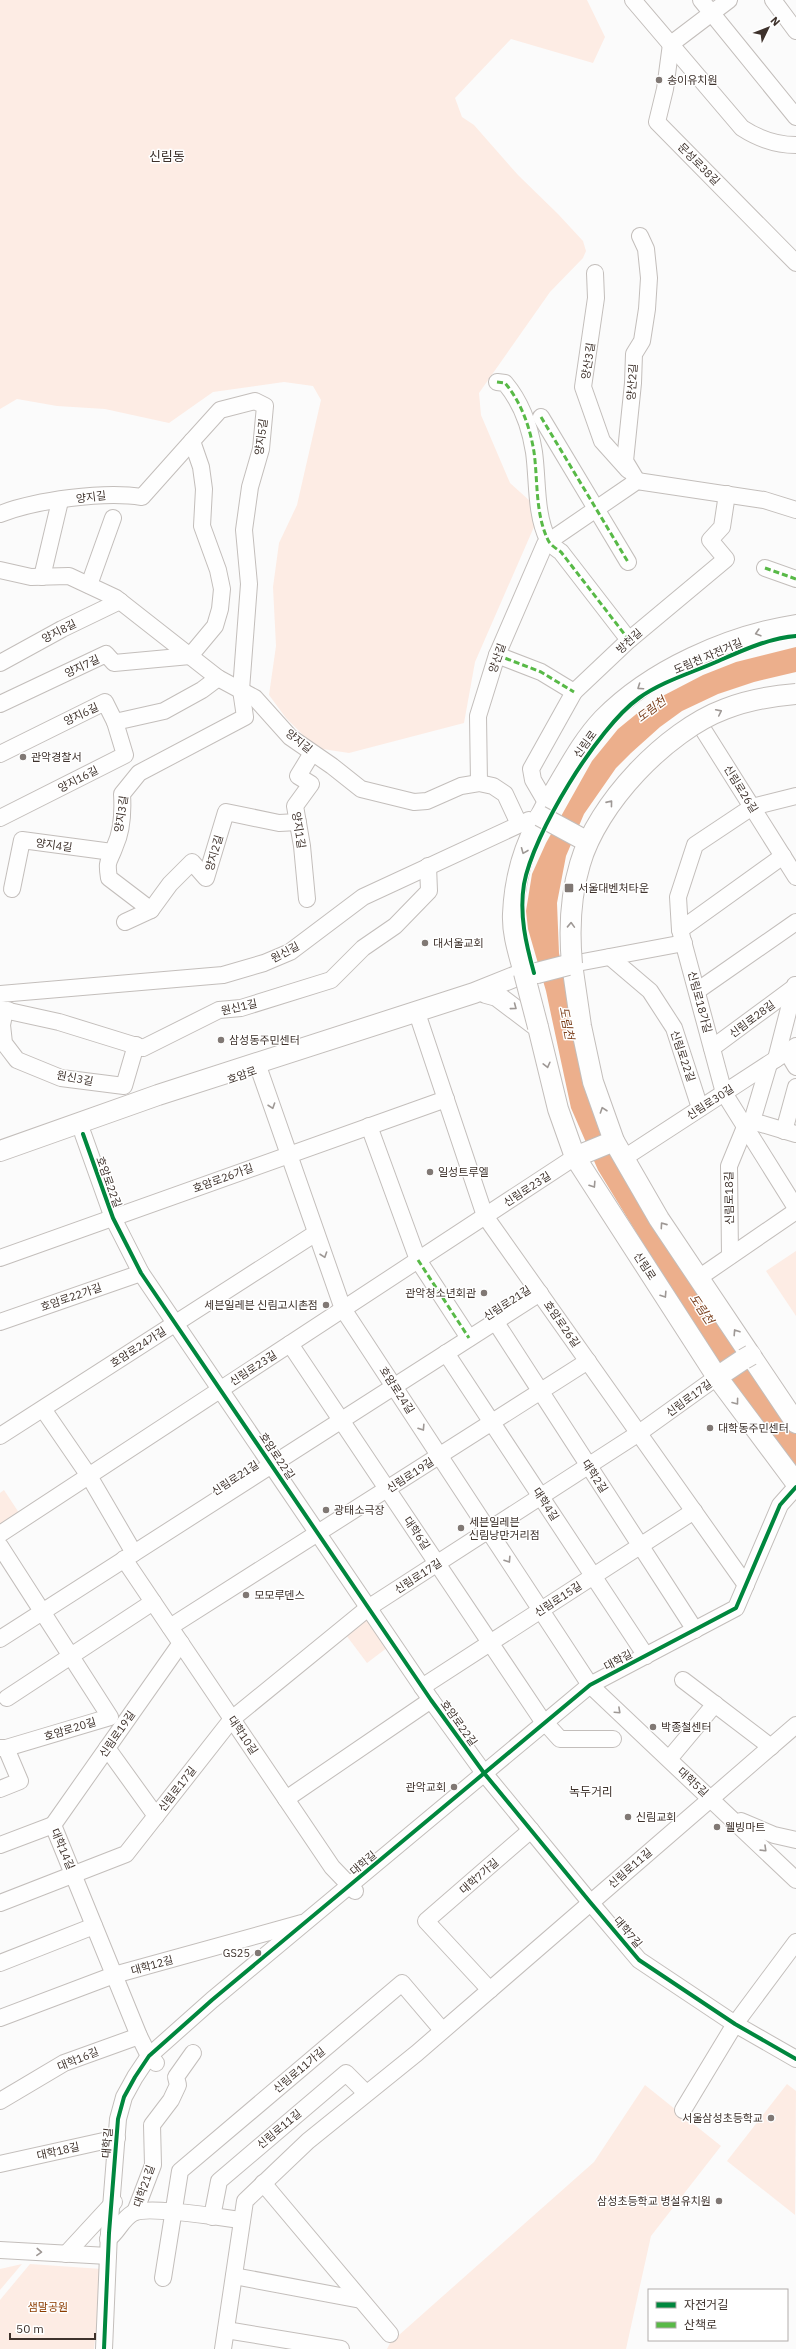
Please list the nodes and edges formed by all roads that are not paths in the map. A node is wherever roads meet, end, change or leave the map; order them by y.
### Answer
1 (633, 0) edge
2 (702, 0) edge
3 (729, 0) edge
4 (773, 0) edge
5 (712, 13) junction
6 (796, 31) edge
7 (671, 44) junction
8 (796, 117) edge
9 (796, 145) edge
10 (640, 236) dead end
11 (796, 263) edge
12 (595, 273) dead end
13 (497, 382) dead end
14 (541, 417) dead end
15 (192, 441) junction
16 (636, 481) junction
17 (727, 494) junction
18 (60, 501) junction
19 (595, 509) junction
20 (796, 510) edge
21 (0, 514) edge
22 (113, 518) dead end
23 (548, 541) junction
24 (628, 562) dead end
25 (765, 568) dead end
26 (0, 570) edge
27 (42, 577) junction
28 (796, 580) edge
29 (89, 585) junction
30 (120, 601) junction
31 (796, 625) edge
32 (629, 640) junction
33 (497, 654) junction
34 (190, 656) junction
35 (0, 663) edge
36 (218, 678) junction
37 (241, 690) junction
38 (574, 692) junction
39 (796, 694) edge
40 (0, 704) edge
41 (115, 722) junction
42 (699, 723) junction
43 (312, 752) junction
44 (0, 754) edge
45 (479, 783) junction
46 (796, 796) edge
47 (752, 807) junction
48 (543, 810) junction
49 (0, 818) edge
50 (298, 822) junction
51 (519, 824) junction
52 (588, 842) junction
53 (112, 852) junction
54 (783, 856) junction
55 (428, 866) junction
56 (796, 877) edge
57 (12, 889) dead end
58 (307, 899) dead end
59 (151, 910) junction
60 (125, 922) dead end
61 (796, 922) edge
62 (682, 936) junction
63 (518, 947) junction
64 (610, 957) junction
65 (570, 964) junction
66 (530, 975) junction
67 (794, 986) edge
68 (485, 991) junction
69 (697, 991) junction
70 (0, 994) edge
71 (3, 1016) edge
72 (418, 1016) junction
73 (538, 1027) junction
74 (136, 1045) junction
75 (712, 1048) junction
76 (782, 1055) edge
77 (796, 1067) edge
78 (259, 1069) junction
79 (796, 1087) edge
80 (724, 1093) junction
81 (446, 1099) junction
82 (700, 1108) junction
83 (748, 1124) junction
84 (369, 1126) junction
85 (790, 1132) edge
86 (83, 1134) junction
87 (612, 1142) junction
88 (0, 1151) edge
89 (289, 1154) junction
90 (575, 1157) junction
91 (624, 1158) junction
92 (0, 1164) edge
93 (796, 1210) edge
94 (485, 1216) junction
95 (113, 1218) junction
96 (316, 1232) junction
97 (730, 1256) junction
98 (0, 1258) edge
99 (418, 1260) junction
100 (141, 1272) junction
101 (700, 1277) junction
102 (540, 1293) junction
103 (343, 1309) junction
104 (495, 1321) junction
105 (0, 1322) edge
106 (176, 1323) junction
107 (470, 1338) junction
108 (290, 1344) junction
109 (446, 1353) junction
110 (751, 1355) junction
111 (588, 1361) junction
112 (717, 1377) junction
113 (394, 1386) junction
114 (220, 1389) junction
115 (541, 1392) junction
116 (43, 1409) junction
117 (341, 1420) junction
118 (492, 1423) junction
119 (796, 1423) edge
120 (639, 1433) junction
121 (0, 1436) edge
122 (440, 1456) junction
123 (272, 1465) junction
124 (588, 1466) junction
125 (89, 1476) junction
126 (796, 1483) edge
127 (796, 1487) edge
128 (388, 1489) junction
129 (541, 1496) junction
130 (796, 1502) edge
131 (694, 1511) junction
132 (489, 1530) junction
133 (318, 1533) junction
134 (0, 1534) edge
135 (0, 1546) edge
136 (640, 1546) junction
137 (129, 1556) junction
138 (437, 1563) junction
139 (593, 1576) junction
140 (746, 1585) junction
141 (153, 1602) junction
142 (368, 1608) junction
143 (541, 1610) junction
144 (42, 1612) junction
145 (170, 1627) junction
146 (695, 1630) junction
147 (0, 1639) edge
148 (490, 1642) junction
149 (181, 1643) junction
150 (71, 1656) junction
151 (646, 1656) junction
152 (683, 1680) dead end
153 (422, 1687) junction
154 (593, 1687) junction
155 (8, 1698) dead end
156 (431, 1700) junction
157 (715, 1704) junction
158 (232, 1719) junction
159 (115, 1723) junction
160 (796, 1725) edge
161 (547, 1726) junction
162 (613, 1739) dead end
163 (771, 1747) junction
164 (3, 1748) edge
165 (107, 1748) junction
166 (669, 1759) junction
167 (487, 1776) junction
168 (0, 1788) edge
169 (711, 1798) junction
170 (286, 1799) junction
171 (156, 1816) junction
172 (53, 1825) junction
173 (531, 1830) junction
174 (796, 1840) edge
175 (0, 1845) edge
176 (74, 1874) junction
177 (796, 1880) edge
178 (353, 1888) junction
179 (590, 1902) junction
180 (0, 1903) edge
181 (307, 1921) junction
182 (94, 1926) junction
183 (796, 1942) edge
184 (0, 1963) edge
185 (114, 1975) junction
186 (490, 1990) junction
187 (0, 2018) edge
188 (735, 2024) junction
189 (442, 2030) junction
190 (138, 2036) junction
191 (193, 2053) dead end
192 (796, 2059) edge
193 (152, 2060) junction
194 (366, 2094) junction
195 (0, 2101) edge
196 (683, 2110) dead end
197 (117, 2138) junction
198 (0, 2164) edge
199 (262, 2183) junction
200 (115, 2200) junction
201 (174, 2211) junction
202 (135, 2212) junction
203 (212, 2217) junction
204 (242, 2220) junction
205 (113, 2236) junction
206 (0, 2250) edge
207 (66, 2254) junction
208 (108, 2256) junction
209 (234, 2276) junction
210 (163, 2278) dead end
211 (361, 2300) junction
212 (226, 2330) junction
213 (390, 2334) dead end
214 (104, 2349) edge
215 (114, 2349) edge
216 (223, 2349) edge
217 (341, 2349) edge

1 - 7 street
2 - 5 street
3 - 5 street
4 - 6 street
5 - 7 street
5 - 8 street
7 - 9 street
7 - 11 street, 문성로38길
10 - 16 street, 양산2길
12 - 16 street, 양산3길
13 - 23 street
14 - 19 street
15 - 18 street, 양지길
15 - 34 street
15 - 37 street, 양지5길
16 - 17 street
16 - 19 street, 양산길
17 - 20 street
17 - 32 street, 방천길
18 - 21 street, 양지길
18 - 27 street, 양지길
19 - 23 street, 양산길
19 - 24 street
22 - 29 street
23 - 32 street
23 - 33 street, 양산길
25 - 28 street
26 - 27 street, 양지길
27 - 29 street, 양지길
29 - 30 street, 양지길
30 - 34 street, 양지길
30 - 35 street, 양지8길
31 -> 48 main road, 신림로
32 - 38 street, 방천길
33 - 38 street
33 - 45 street, 양산길
34 - 36 street, 양지길
34 - 40 street, 양지7길
36 - 37 street, 양지길
36 - 41 street
37 - 43 street, 양지길
37 - 53 street, 양지3길
38 - 48 street, 방천길
42 -> 39 main road, bridge
41 - 44 street, 양지6길
41 - 49 street, 양지16길
42 - 47 street, 신림로26길
52 -> 42 main road, bridge
43 - 45 street, 양지길
43 - 50 street, 양지1길
45 - 51 street, 양지길
46 - 47 street
47 - 54 street, 신림로26길
47 - 62 street, 신림로18가길
48 - 51 street, 원신길
48 - 52 main road, bridge
48 -> 63 main road, 신림로
50 - 58 street, 양지1길
50 - 59 street, 양지2길
51 - 55 street, 원신길
65 -> 52 main road, bridge
53 - 57 street, 양지4길
53 - 59 street, 양지3길
54 - 56 street, 신림로26길
54 - 62 street
55 - 70 street, 원신길
55 - 74 street, 원신1길
59 - 60 street, 양지2길
61 - 69 street
62 - 64 street
62 - 69 street, 신림로18가길
63 - 66 main road, 신림로
63 - 68 main road
64 - 65 street
64 - 82 street, 신림로22길
65 - 66 main road, bridge
87 -> 65 main road
66 - 68 main road
66 - 73 main road, 신림로, bridge
67 - 75 street, 신림로28길
67 - 76 street, 신림로28길
68 - 72 main road, 호암로
68 -> 73 main road
68 - 88 main road
69 - 75 street, 신림로18가길
71 - 74 street, 원신1길
71 - 74 street, 원신3길
72 - 78 main road, 호암로
72 - 81 street, 호암로26길
73 -> 90 main road, 신림로
75 - 80 street, 신림로18가길
76 - 77 street
76 - 80 street, 신림로30길
76 - 83 street
78 - 86 main road, 호암로
78 -> 89 street, 호암로24길
79 - 85 street
80 - 82 street, 신림로30길
80 - 83 street, 신림로18가길
81 - 84 street, 호암로26가길
81 - 94 street, 호암로26길
82 - 91 street, 신림로30길
83 - 85 street
83 - 93 street, 신림로18가길
83 - 97 street, 신림로18길
84 - 89 street, 호암로26가길
84 - 99 street
86 - 92 main road, 호암로
86 - 95 street, 호암로22길
87 - 90 main road
87 - 91 main road
89 - 95 street, 호암로26가길
89 - 96 street, 호암로24길
90 - 94 street, 신림로23길
90 -> 112 main road, 신림로
101 -> 91 main road
93 - 97 street
94 - 99 street, 신림로23길
94 - 102 street, 호암로26길
95 - 98 street, 호암로26가길
95 - 100 street, 호암로22길
96 -> 103 street, 호암로24길
96 - 106 street, 호암로24가길
97 - 101 street
99 - 103 street, 신림로23길
99 - 107 street
100 - 105 street, 호암로22가길
100 - 106 street, 호암로22길
110 -> 101 main road
102 - 104 street, 신림로21길
102 - 111 street, 호암로26길
103 - 108 street, 신림로23길
103 - 113 street, 호암로24길
104 - 107 street, 신림로21길
104 - 115 street, 대학2길
106 - 114 street, 호암로22길
106 - 116 street, 호암로24가길
107 - 109 street, 신림로21길
108 - 114 street, 신림로23길
108 - 117 street, 대학6길
109 - 113 street, 신림로21길
109 - 118 street, 대학4길
110 - 112 main road, bridge
110 - 119 main road
111 - 115 street, 신림로19길
111 - 120 street, 호암로26길
112 - 120 street, 신림로17길
112 -> 126 main road, 신림로
113 - 117 street, 신림로21길
113 -> 122 street, 호암로24길
114 - 123 street, 호암로22길
114 - 125 street, 신림로23길
115 - 118 street, 신림로19길
115 - 124 street, 대학2길
116 - 121 street, 호암로24가길
116 - 125 street
117 - 123 street, 신림로21길
117 - 128 street, 대학6길
118 - 122 street, 신림로19길
118 - 129 street, 대학4길
120 - 124 street, 신림로17길
120 - 131 street, 호암로26길
122 - 128 street, 신림로19길
122 - 132 street, 호암로24길
123 - 133 street, 호암로22길
123 - 137 street, 신림로21길
124 - 129 street, 신림로17길
124 - 136 street, 대학2길
125 - 134 street, 신림로23길
125 - 137 street
127 - 140 street, 대학길
128 - 133 street, 신림로19길
128 - 138 street, 대학6길
129 - 132 street, 신림로17길
129 - 139 street, 대학4길
130 - 154 street, 대학길
131 - 136 street, 신림로15길
131 - 140 street, 호암로26길
132 - 138 street, 신림로17길
132 -> 143 street, 호암로24길
133 - 142 street, 호암로22길
133 - 145 street, 신림로19길
135 - 144 street, 호암로20길
136 - 139 street, 신림로15길
136 - 146 street, 대학2길
137 - 141 street, 대학10길
137 - 144 street, 신림로21길
138 - 142 street, 신림로17길
138 - 148 street, 대학6길
139 - 143 street, 신림로15길
139 - 151 street, 대학4길
140 - 146 street, 대학길
141 - 145 street, 대학10길
141 - 150 street
142 - 153 street, 호암로22길
142 - 158 street, 신림로17길
143 - 148 street, 신림로15길
143 - 154 street, 호암로24길
144 - 147 street, 신림로21길
144 - 150 street, 호암로20길
145 - 149 street, 대학10길
146 - 151 street, 대학길
148 - 153 street, 신림로15길
148 - 161 street, 대학6길
149 - 158 street, 대학10길
149 - 159 street, 신림로19길
150 - 155 street
150 - 159 street, 호암로20길
151 - 154 street, 대학길
152 - 157 street
153 - 156 street, 호암로22길
154 - 161 street, 대학길
154 -> 166 street, 대학5길
156 - 167 street, 호암로22길
156 - 170 street
157 - 163 street
157 - 166 street
158 - 170 street, 대학10길
158 - 171 street, 신림로17길
159 - 164 street, 호암로20길
159 - 165 street, 신림로19길
160 - 163 street, 신림로11길
161 - 162 street
161 - 167 street, 대학길
163 - 169 street, 신림로11길
164 - 168 street, 호암로20길
165 - 171 street, 신림로17길
165 - 172 street, 신림로19길
166 - 169 street, 대학5길
167 - 173 street, 대학7길
167 - 178 street, 대학길
169 - 174 street
169 -> 177 street, 대학5길
169 - 179 street, 신림로11길
170 - 178 street, 대학10길
171 - 176 street, 신림로17길
172 - 175 street, 대학14길
172 - 176 street, 대학14길
173 - 179 street, 대학7길
173 - 186 street, 대학7가길
176 - 180 street, 신림로17길
176 - 182 street, 대학14길
178 - 181 street, 대학길
178 - 193 street
179 - 186 street, 신림로11길
179 - 188 street, 대학7길
181 - 185 street, 대학12길
181 - 193 street, 대학길
182 - 184 street
182 - 185 street, 대학14길
183 - 188 street
185 - 187 street, 대학12길
185 - 190 street, 대학14길
186 - 189 street, 신림로11길
188 - 192 street, 대학7길
188 - 196 street
189 - 194 street, 신림로11길
189 - 201 street, 신림로11가길
190 - 193 street, 대학14길
190 - 195 street, 대학16길
191 - 202 street, 대학21길
193 - 197 street, 대학길
193 - 200 street
194 - 199 street, 신림로11길
194 - 203 street, 신림로11길
197 - 198 street, 대학18길
197 - 200 street, 대학길
199 - 204 street, 신림로11길
199 - 211 street
200 - 205 street, 대학길
200 - 207 street
201 - 202 street
201 - 203 street
201 - 210 street
202 - 205 street
203 - 204 street
204 - 209 street, 신림로11길
205 - 208 street, 대학길
205 - 215 street
206 -> 207 street
207 - 208 street
208 - 214 street, 대학길
209 - 211 street
209 - 212 street, 신림로11길
211 - 213 street
212 - 216 street, 신림로11길
212 - 217 street

